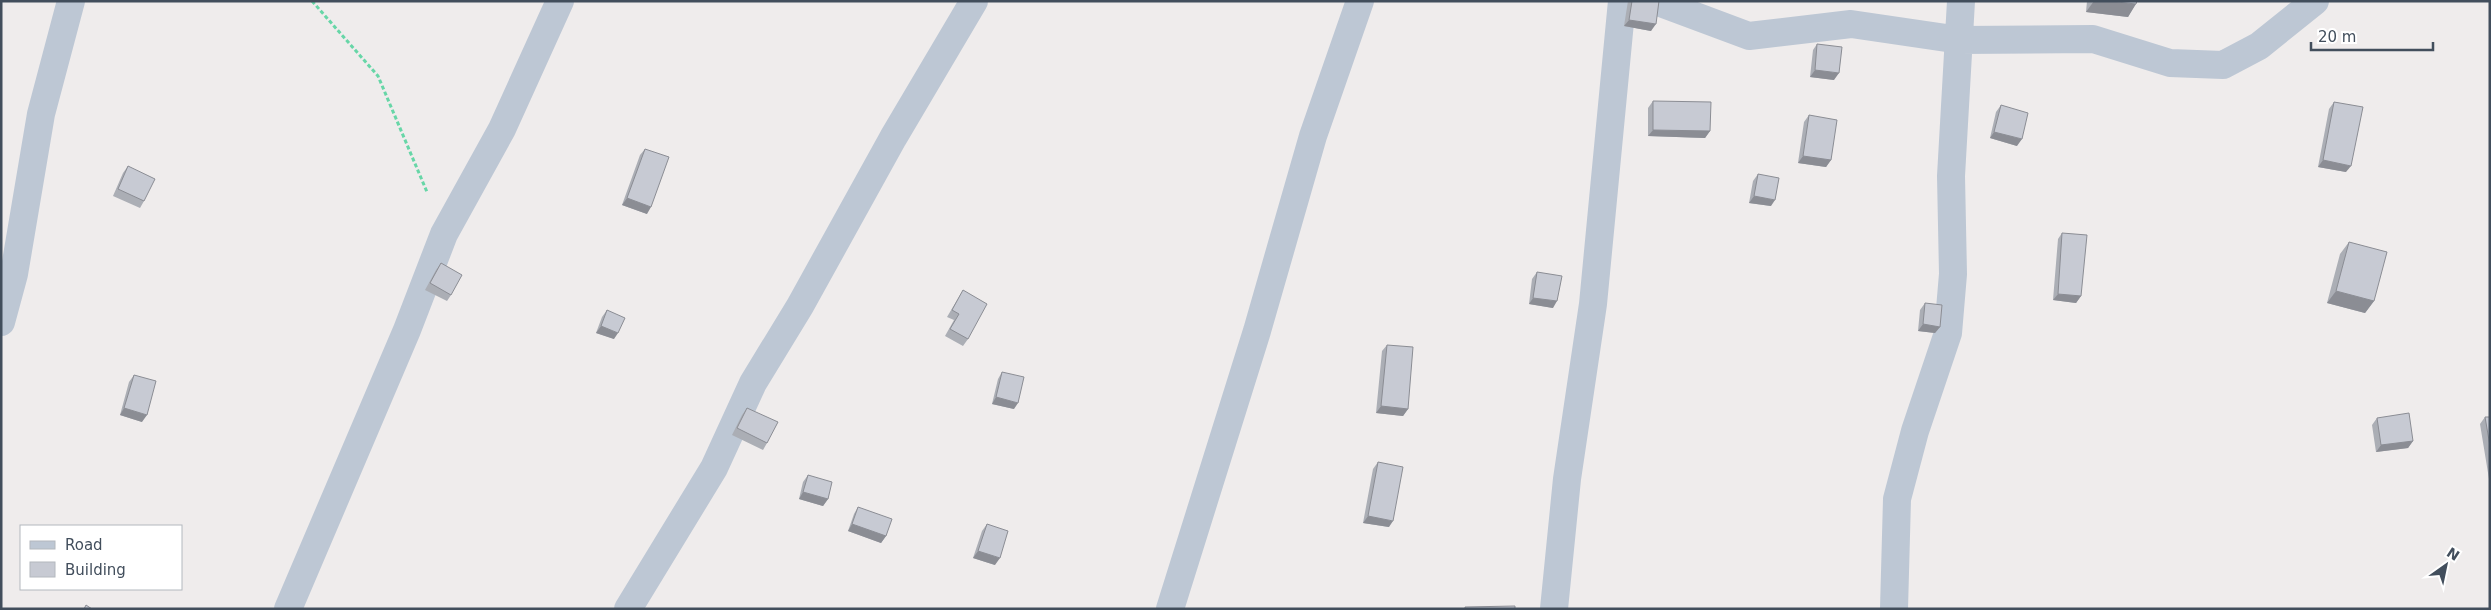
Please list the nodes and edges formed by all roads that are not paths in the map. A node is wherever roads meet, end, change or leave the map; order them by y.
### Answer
1 (71, 1) edge
2 (560, 1) edge
3 (974, 1) edge
4 (1360, 1) edge
5 (1622, 1) edge
6 (1655, 1) edge
7 (1961, 1) edge
8 (2315, 1) edge
9 (1960, 40) junction
10 (1, 322) edge
11 (288, 609) edge
12 (628, 609) edge
13 (1170, 609) edge
14 (1554, 609) edge
15 (1894, 609) edge

1 - 10 street
2 - 11 street
3 - 12 street
4 - 13 street
5 - 14 street
6 - 9 street
7 - 9 street
8 - 9 street
9 - 15 street

